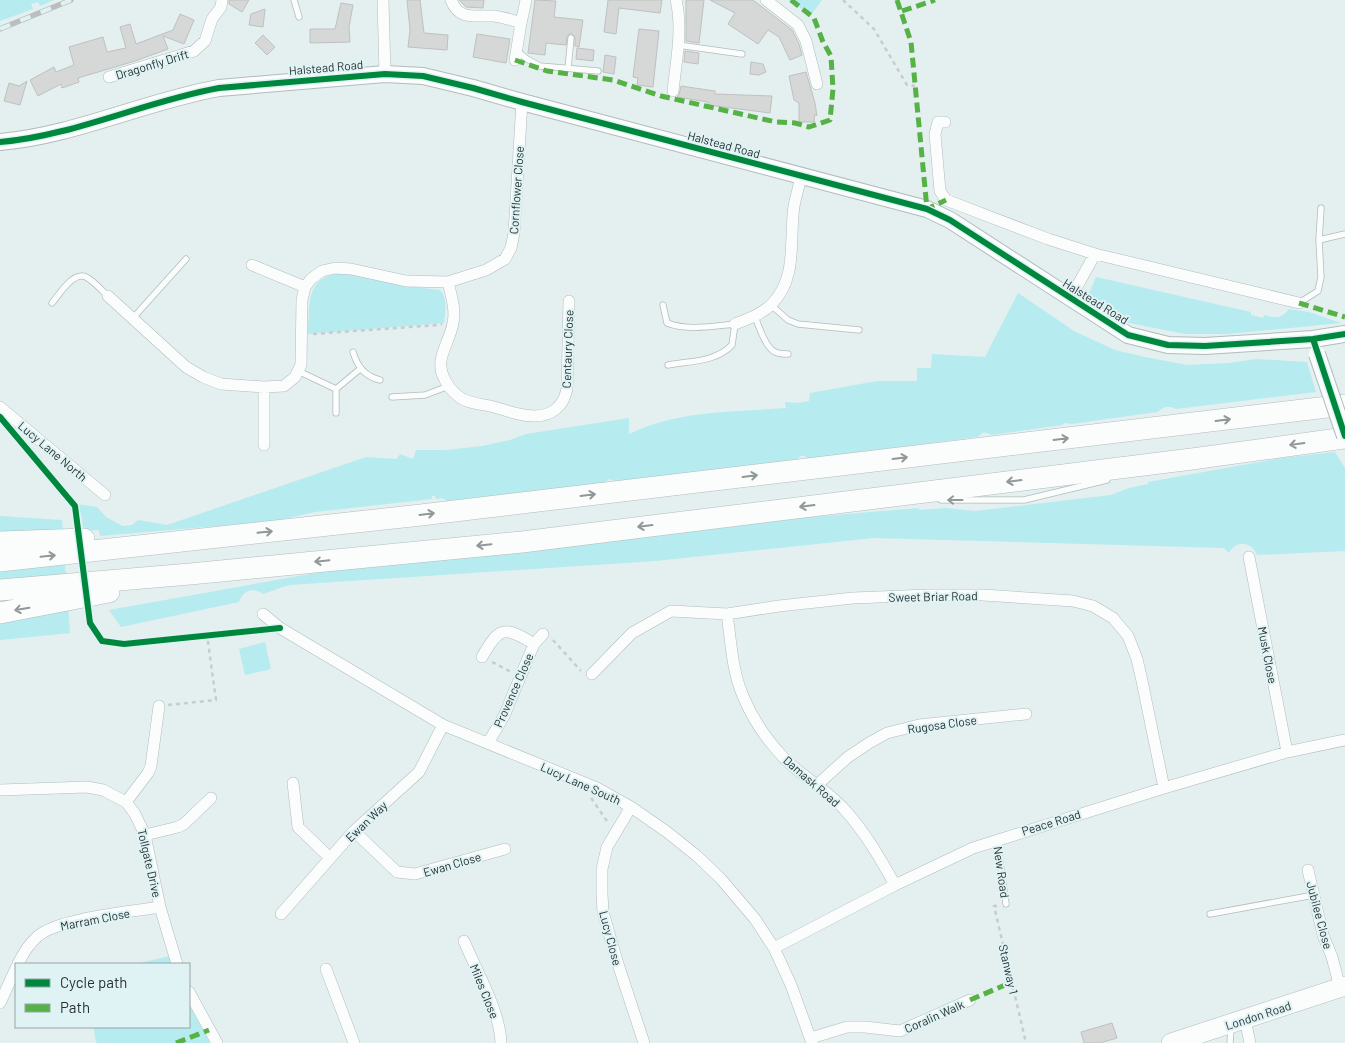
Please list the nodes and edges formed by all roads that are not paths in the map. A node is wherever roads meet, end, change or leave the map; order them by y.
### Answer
1 (222, 0) edge
2 (294, 0) edge
3 (383, 0) edge
4 (451, 0) edge
5 (526, 0) edge
6 (676, 0) edge
7 (766, 0) edge
8 (299, 17) dead end
9 (521, 23) junction
10 (571, 38) dead end
11 (678, 45) junction
12 (742, 54) dead end
13 (516, 55) joint
14 (568, 68) junction
15 (598, 71) dead end
16 (385, 74) junction
17 (109, 77) dead end
18 (817, 84) dead end
19 (673, 91) dead end
20 (522, 102) junction
21 (945, 122) dead end
22 (0, 142) edge
23 (801, 176) junction
24 (1321, 208) dead end
25 (1345, 234) edge
26 (1319, 240) junction
27 (1095, 254) junction
28 (186, 259) dead end
29 (252, 265) dead end
30 (448, 282) junction
31 (304, 287) junction
32 (108, 296) joint
33 (1070, 299) junction
34 (569, 301) dead end
35 (52, 303) dead end
36 (1299, 303) joint
37 (663, 305) dead end
38 (771, 305) junction
39 (755, 316) junction
40 (133, 318) junction
41 (735, 324) junction
42 (859, 330) dead end
43 (1345, 334) edge
44 (1315, 346) junction
45 (353, 352) dead end
46 (788, 354) dead end
47 (668, 365) dead end
48 (360, 369) junction
49 (298, 371) junction
50 (380, 380) dead end
51 (449, 386) junction
52 (264, 387) junction
53 (336, 389) junction
54 (392, 397) dead end
55 (1345, 405) edge
56 (0, 407) edge
57 (336, 413) dead end
58 (1345, 437) edge
59 (264, 445) dead end
60 (1192, 459) junction
61 (1136, 473) dead end
62 (1117, 477) dead end
63 (105, 495) dead end
64 (855, 500) junction
65 (915, 500) dead end
66 (934, 500) dead end
67 (217, 538) junction
68 (0, 542) edge
69 (1249, 557) dead end
70 (0, 561) edge
71 (190, 574) junction
72 (0, 590) edge
73 (0, 614) edge
74 (263, 614) dead end
75 (727, 614) junction
76 (542, 634) road end
77 (534, 644) junction
78 (482, 656) road end
79 (592, 674) road end
80 (159, 706) road end
81 (1026, 714) dead end
82 (443, 725) junction
83 (1345, 740) edge
84 (488, 743) junction
85 (1287, 752) junction
86 (293, 783) dead end
87 (817, 785) junction
88 (1164, 788) junction
89 (0, 790) edge
90 (211, 798) dead end
91 (126, 802) junction
92 (631, 806) junction
93 (354, 831) junction
94 (145, 834) junction
95 (997, 839) junction
96 (505, 849) dead end
97 (330, 858) junction
98 (1308, 870) dead end
99 (895, 885) junction
100 (1314, 895) junction
101 (1006, 904) road end
102 (160, 907) junction
103 (281, 914) dead end
104 (1210, 914) dead end
105 (464, 941) dead end
106 (774, 948) junction
107 (18, 963) edge
108 (177, 963) edge
109 (15, 970) edge
110 (326, 970) dead end
111 (1342, 987) edge
112 (190, 994) edge
113 (970, 1000) dead end
114 (0, 1003) edge
115 (1238, 1021) junction
116 (812, 1041) edge
117 (1176, 1042) edge
118 (216, 1043) edge
119 (354, 1043) edge
120 (501, 1043) edge
121 (644, 1043) edge
122 (1230, 1043) edge
123 (1250, 1043) edge

1 - 17 street, Dragonfly Drift
2 - 8 lane
3 - 16 street
4 - 9 street
5 - 9 street
6 - 11 street
7 - 18 street
9 - 13 street
10 - 14 lane
11 - 12 lane
11 - 19 street
13 - 14 lane
14 - 15 lane
16 - 20 street, Halstead Road
16 - 22 street, Halstead Road
20 - 23 street, Halstead Road
20 - 30 street, Cornflower Close
21 - 27 street
23 - 33 street, Halstead Road
23 - 38 street
24 - 26 lane
25 - 26 lane
26 - 36 lane
27 - 33 street, Halstead Road
27 - 36 street
28 - 40 lane
29 - 31 street
30 - 31 street, Cornflower Close
30 - 51 street
31 - 49 street
32 - 35 lane
32 - 40 street
33 - 44 street, Halstead Road
34 - 51 street, Centaury Close
37 - 41 lane
38 - 39 street
38 - 42 lane
39 - 41 street
39 - 46 lane
40 - 52 street
41 - 47 lane
43 - 44 street, Halstead Road
44 - 58 street, bridge
45 - 48 lane
48 - 50 lane
48 - 53 lane
49 - 52 street
49 - 53 lane
51 - 54 lane
52 - 59 street
53 - 57 lane
67 -> 55 highway
56 - 63 street, Lucy Lane North
58 -> 60 highway
60 - 61 lane
60 -> 64 highway
62 -> 66 lane
64 - 65 lane
64 -> 71 highway
67 - 68 highway
70 -> 67 highway
69 - 85 street, Musk Close
71 - 72 highway
71 -> 73 highway
74 - 82 street, Lucy Lane South
75 - 79 street, Sweet Briar Road
75 - 87 street, Damask Road
75 - 88 street, Sweet Briar Road
76 - 77 street
77 - 78 street, Provence Close
77 - 84 street, Provence Close
80 - 91 street
81 - 87 street, Rugosa Close
82 - 84 street, Lucy Lane South
82 - 93 street, Ewan Way
83 - 85 street, Peace Road
84 - 92 street, Lucy Lane South
85 - 88 street, Peace Road
86 - 97 street
87 - 99 street, Damask Road
88 - 95 street, Peace Road
89 - 91 street, Tollgate Drive
90 - 94 street
91 - 94 street, Tollgate Drive
92 - 106 street, Lucy Lane South
92 - 121 street, Lucy Close
93 - 96 street, Ewan Close
93 - 97 street, Ewan Way
94 - 102 street, Tollgate Drive
95 - 99 street, Peace Road
95 - 101 lane, New Road
97 - 103 street, Ewan Way
98 - 100 street, Jubilee Close
99 - 106 street, Peace Road
100 - 104 lane
100 - 111 street, Jubilee Close
102 - 107 street, Marram Close
102 - 108 street, Tollgate Drive
105 - 120 street, Miles Close
106 - 116 street, Lucy Lane South
109 - 114 street
110 - 119 street
111 - 115 main road, London Road
112 - 118 street
113 - 116 street, Coralin Walk
115 - 117 main road, London Road
115 - 122 lane
115 - 123 street

